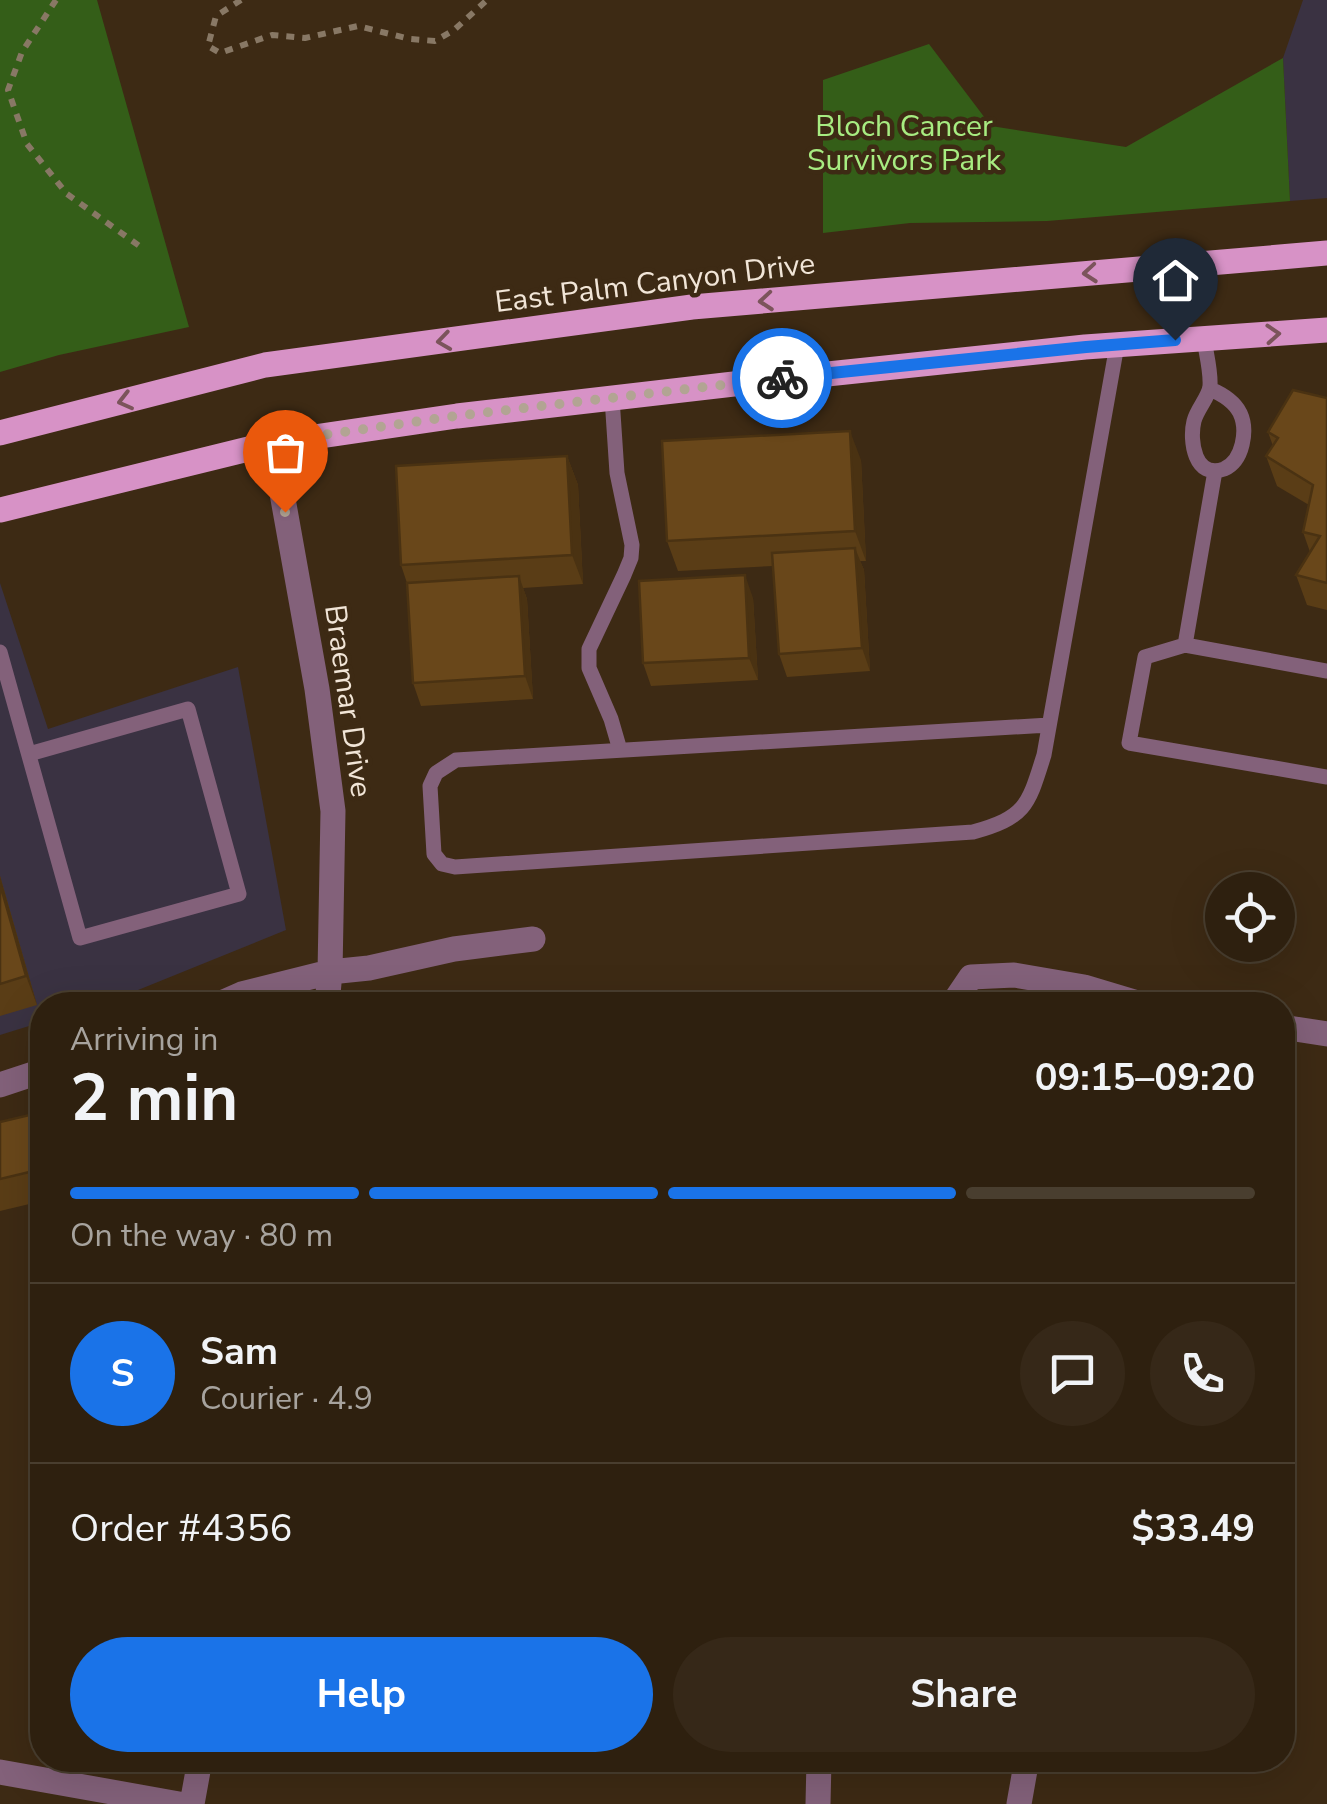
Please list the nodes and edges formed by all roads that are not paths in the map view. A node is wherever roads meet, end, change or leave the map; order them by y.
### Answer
1 (1327, 253) edge
2 (1327, 330) edge
3 (1204, 338) junction
4 (1118, 345) junction
5 (1210, 389) junction
6 (612, 398) junction
7 (0, 433) edge
8 (273, 442) junction
9 (1215, 471) junction
10 (0, 510) edge
11 (1185, 645) junction
12 (0, 652) edge
13 (1327, 671) edge
14 (1049, 725) junction
15 (620, 750) junction
16 (29, 754) junction
17 (1327, 777) edge
18 (533, 940) dead end
19 (330, 972) junction
20 (250, 992) edge
21 (328, 992) edge
22 (961, 992) edge
23 (1101, 992) edge
24 (1295, 1029) edge
25 (1327, 1034) edge
26 (30, 1075) edge
27 (0, 1085) edge
28 (0, 1772) edge
29 (198, 1772) edge
30 (819, 1772) edge
31 (1025, 1772) edge
32 (179, 1804) edge
33 (192, 1804) edge
34 (818, 1804) edge
35 (1019, 1804) edge

1 -> 7 main road, East Palm Canyon Drive
3 -> 2 main road
3 - 4 main road
3 - 5 lane
4 - 6 main road
4 - 14 lane
5 - 9 lane
5 - 9 lane
6 - 8 main road
6 - 15 lane
8 - 10 main road
8 - 19 street, Braemar Drive
9 - 11 lane
11 - 13 lane
11 - 17 lane
12 - 16 lane
14 - 15 lane
14 - 15 lane
16 - 16 lane
18 - 19 street
19 - 20 street
19 - 21 street, Braemar Drive
22 - 23 street
24 - 25 street
26 - 27 street
28 - 32 street
29 - 33 street
30 - 34 street
31 - 35 street

